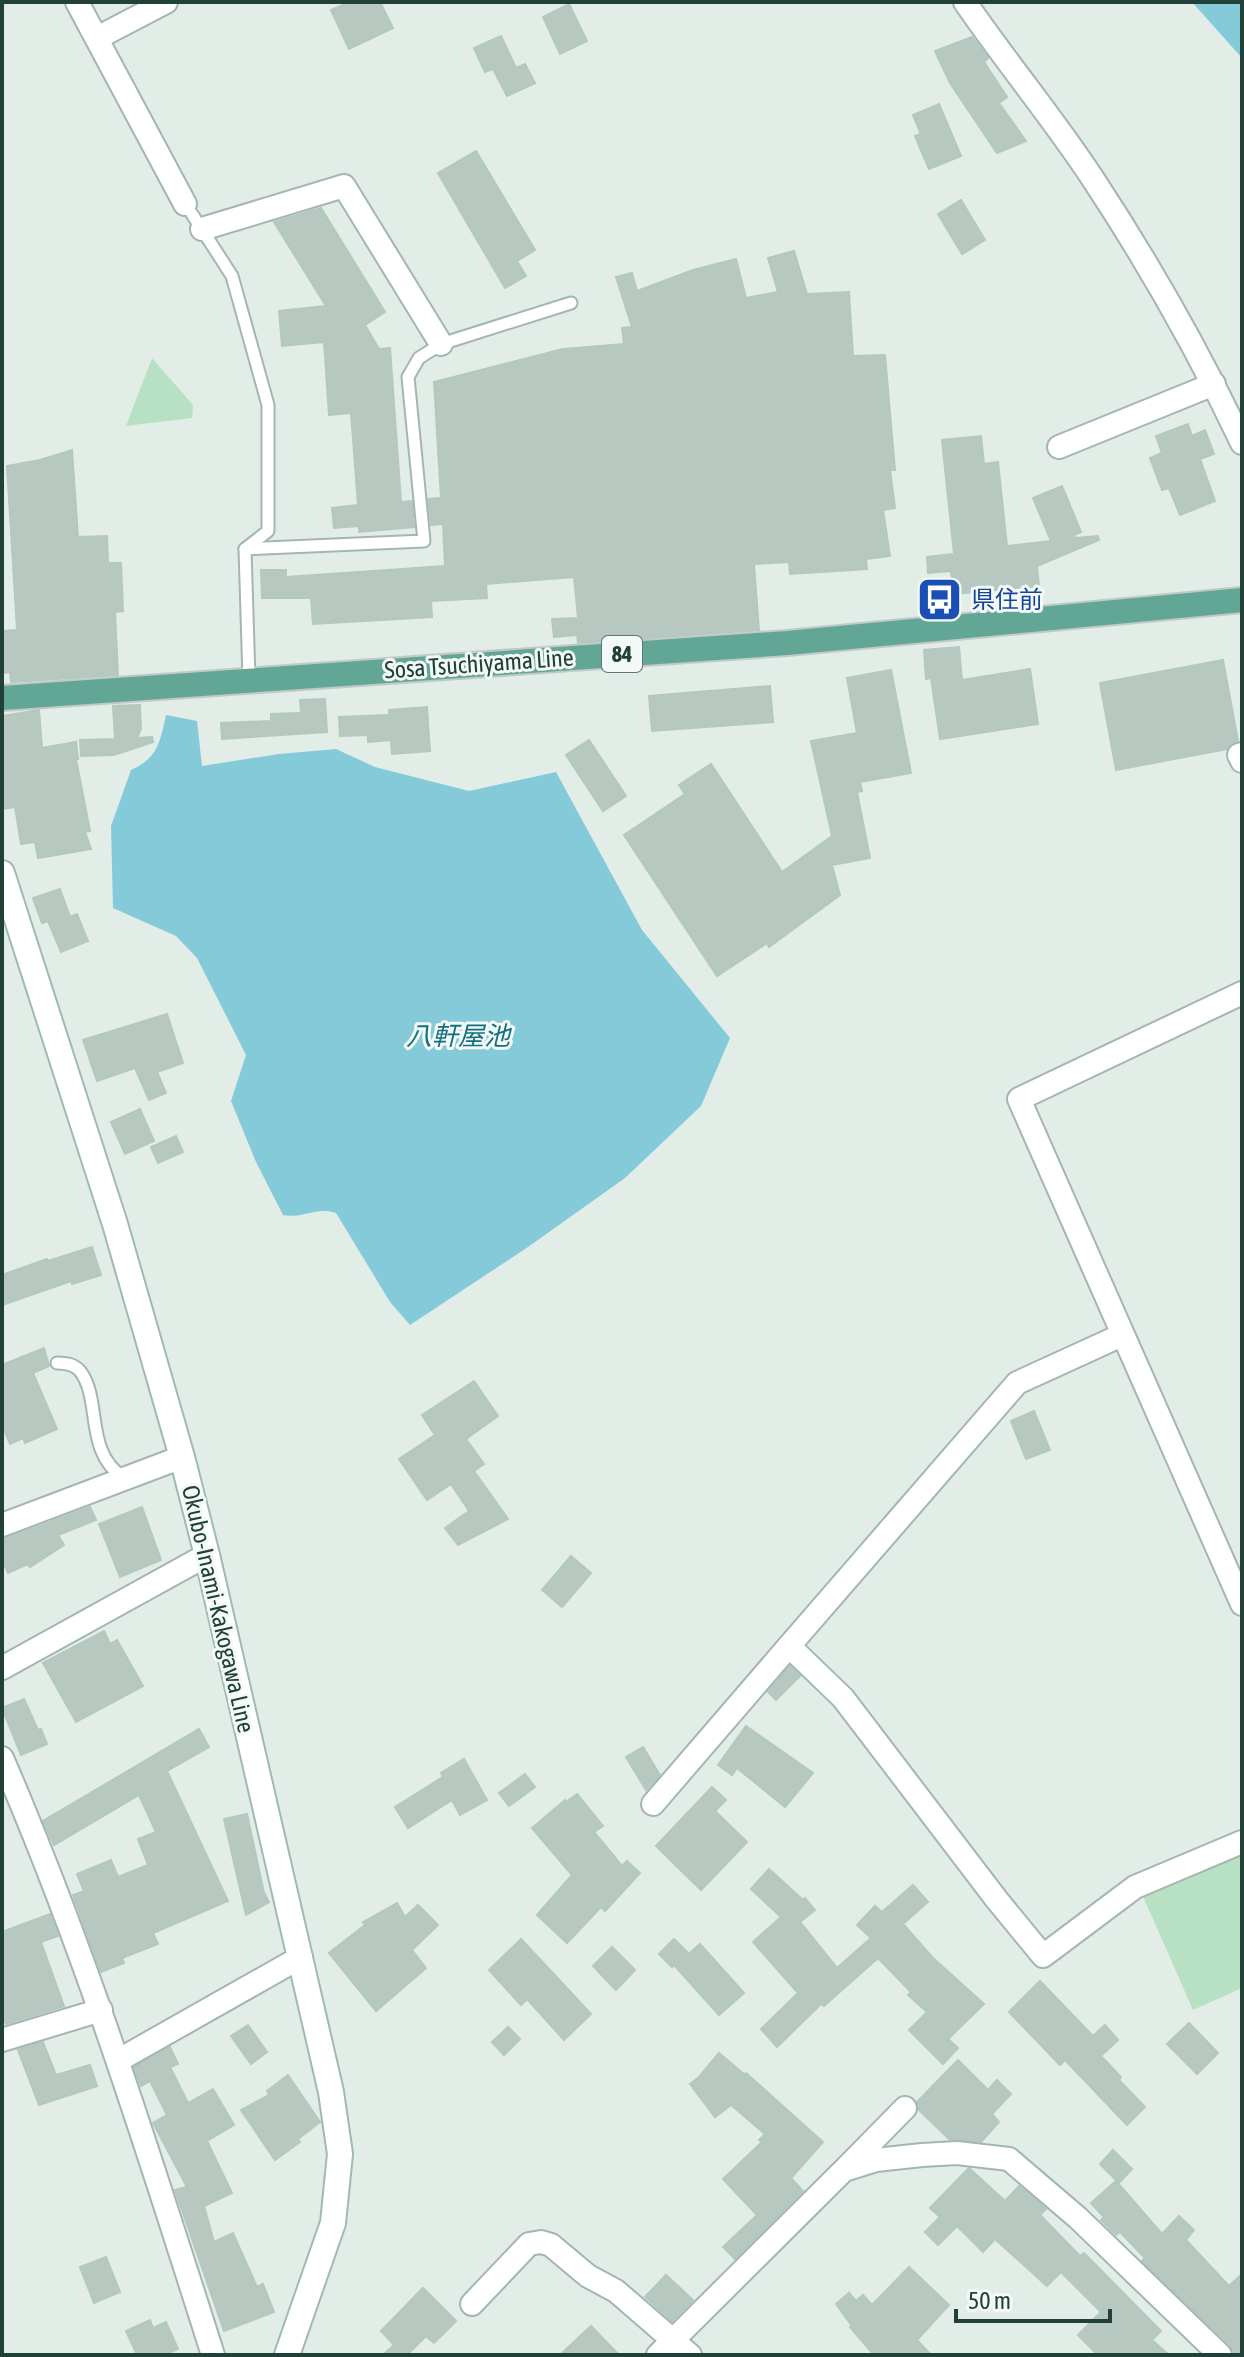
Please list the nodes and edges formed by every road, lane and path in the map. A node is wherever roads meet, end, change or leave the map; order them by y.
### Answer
1 (77, 2) edge
2 (166, 2) edge
3 (965, 2) edge
4 (97, 38) junction
5 (193, 216) junction
6 (571, 303) dead end
7 (441, 344) junction
8 (1214, 384) junction
9 (1242, 443) edge
10 (1059, 447) dead end
11 (245, 549) junction
12 (1242, 600) edge
13 (249, 679) junction
14 (2, 698) edge
15 (1242, 754) edge
16 (1242, 761) edge
17 (2, 873) edge
18 (1242, 993) edge
19 (1122, 1335) junction
20 (57, 1363) dead end
21 (182, 1457) junction
22 (123, 1477) junction
23 (2, 1525) edge
24 (207, 1555) junction
25 (1242, 1604) edge
26 (789, 1646) junction
27 (2, 1668) edge
28 (2, 1758) edge
29 (653, 1804) dead end
30 (1242, 1842) edge
31 (301, 1957) junction
32 (101, 2010) junction
33 (2, 2040) edge
34 (119, 2060) junction
35 (905, 2108) dead end
36 (844, 2170) junction
37 (472, 2304) dead end
38 (665, 2348) edge
39 (213, 2355) edge
40 (287, 2355) edge
41 (690, 2355) edge
42 (1220, 2355) edge

1 - 4 street
2 - 4 street
3 - 8 street
4 - 5 street
5 - 7 street
5 - 11 lane
6 - 7 lane
7 - 11 lane
8 - 9 street
8 - 10 street
11 - 13 lane
12 - 13 main road, Sosa Tsuchiyama Line / 84
13 - 14 main road, Sosa Tsuchiyama Line / 84
15 - 16 street
17 - 21 main road, Okubo-Inami-Kakogawa Line
18 - 19 street
19 - 25 street
19 - 26 street
20 - 22 lane
21 - 22 street
21 - 24 main road, Okubo-Inami-Kakogawa Line
22 - 23 street
24 - 27 street
24 - 31 main road, Okubo-Inami-Kakogawa Line
26 - 29 street
26 - 30 street
28 - 32 street
31 - 34 street
31 - 40 main road, Okubo-Inami-Kakogawa Line
32 - 33 street
32 - 34 street
34 - 39 street
35 - 36 street
36 - 38 street
36 - 42 street
37 - 38 street
38 - 41 street

